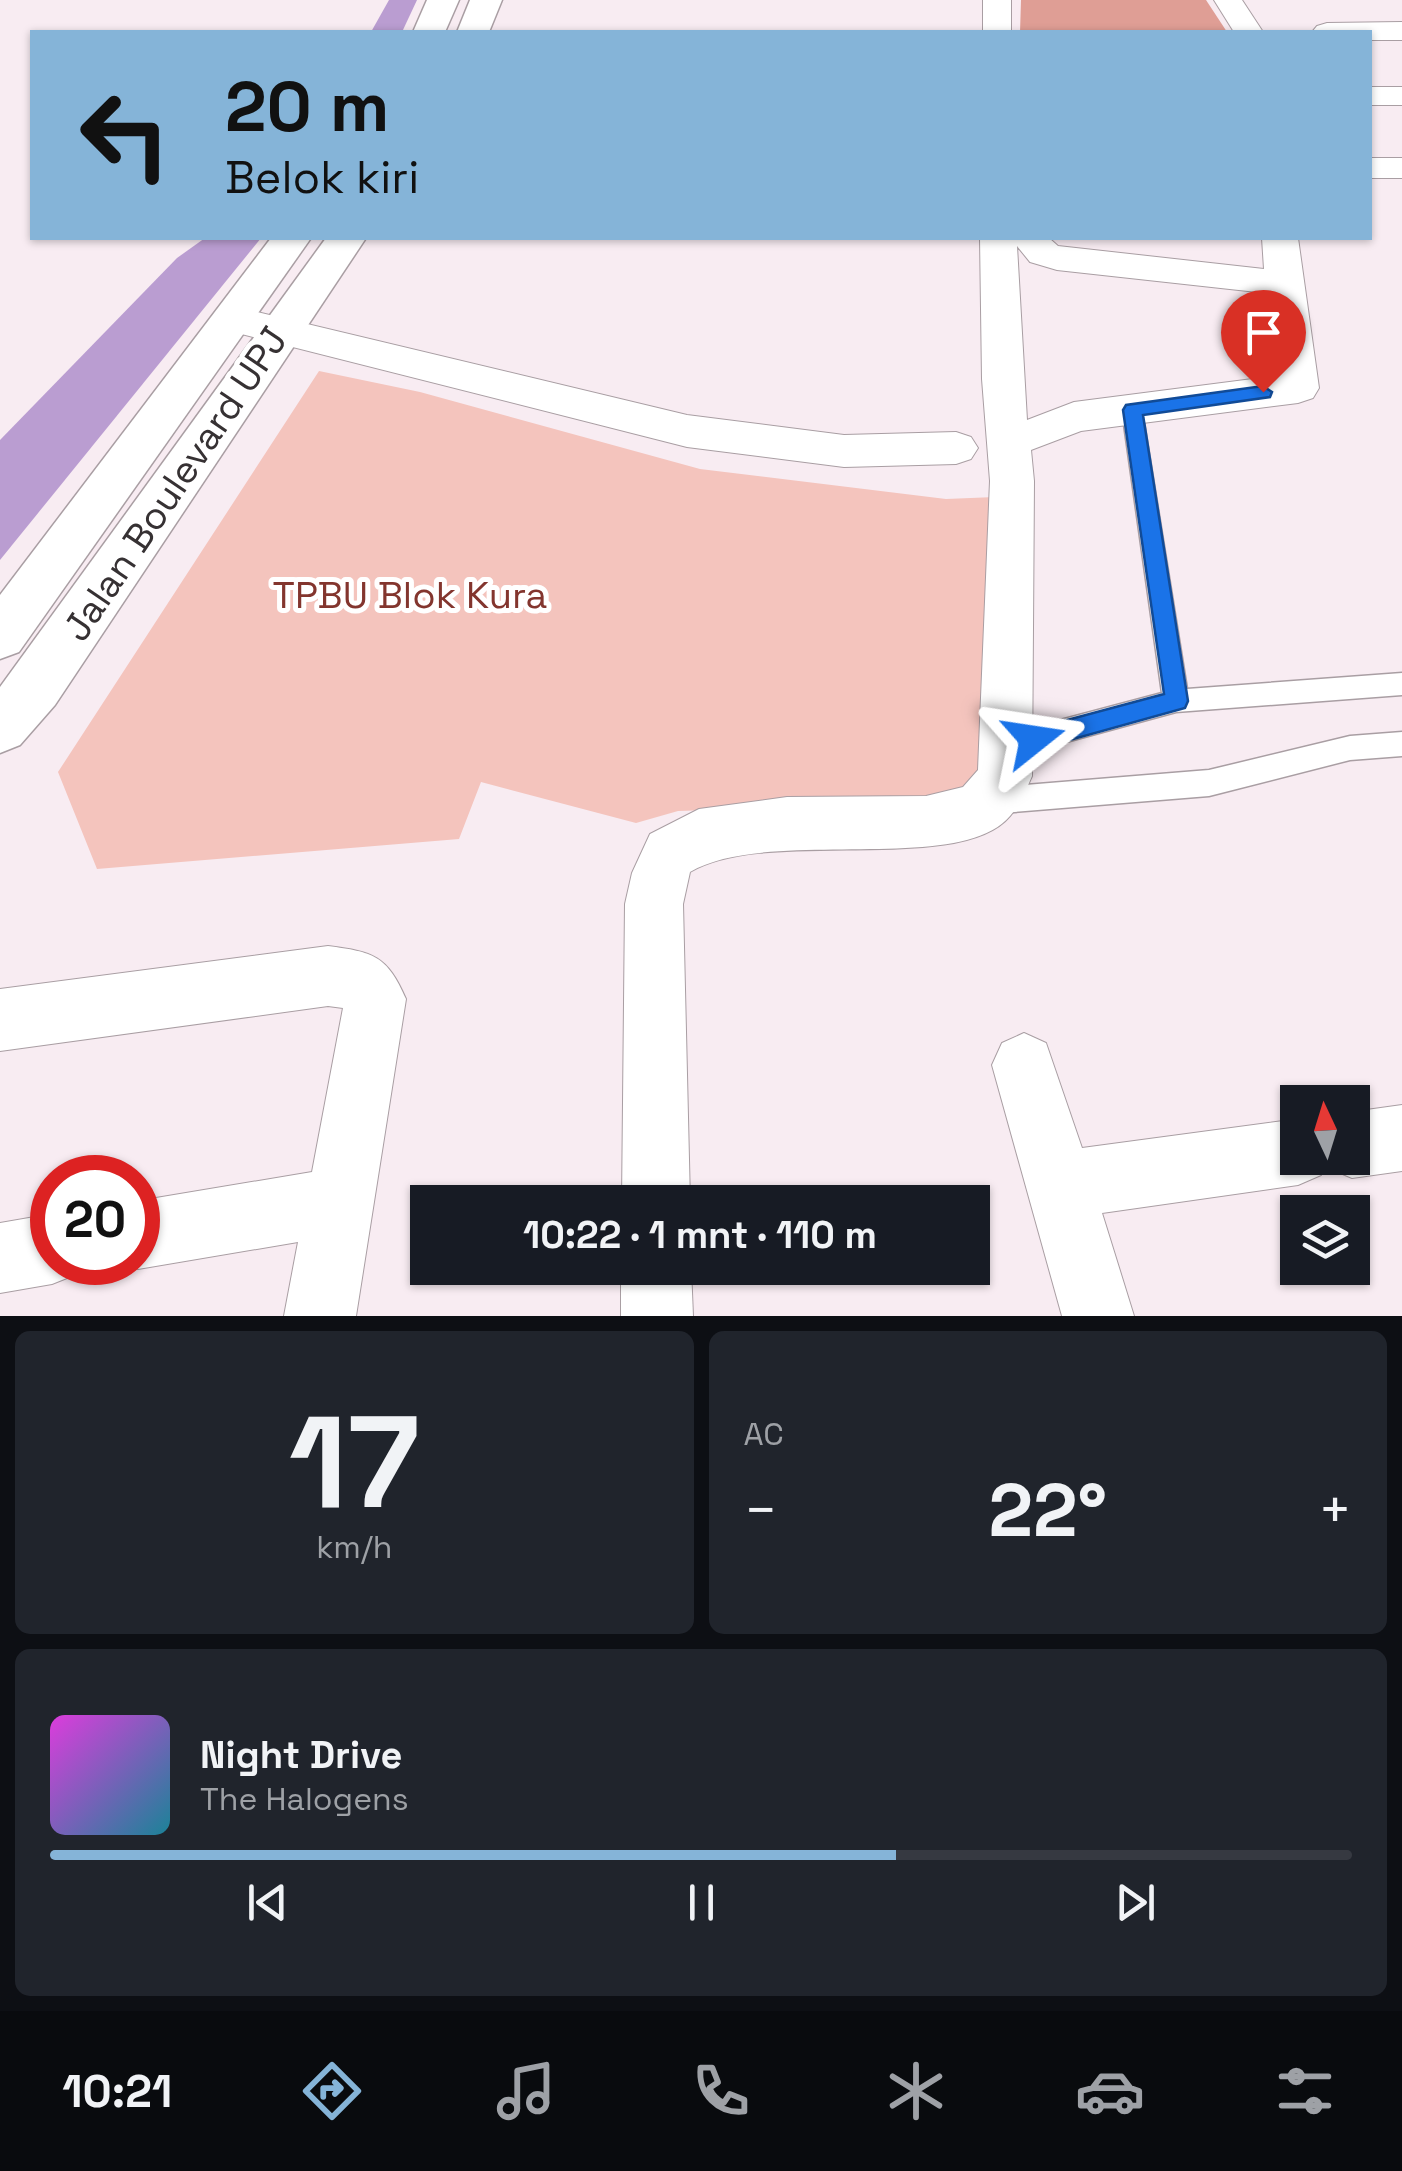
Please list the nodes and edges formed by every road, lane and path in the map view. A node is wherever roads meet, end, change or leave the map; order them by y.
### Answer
1 (443, 0) edge
2 (486, 0) edge
3 (997, 0) edge
4 (1228, 0) edge
5 (431, 30) edge
6 (474, 30) edge
7 (997, 30) edge
8 (1247, 30) edge
9 (1372, 31) edge
10 (1402, 31) edge
11 (1372, 96) edge
12 (1402, 96) edge
13 (1372, 168) edge
14 (1402, 168) edge
15 (290, 240) edge
16 (345, 240) edge
17 (998, 240) edge
18 (1031, 240) edge
19 (1280, 240) edge
20 (1282, 283) junction
21 (232, 318) junction
22 (281, 328) junction
23 (1132, 410) junction
24 (1032, 435) dead end
25 (956, 448) dead end
26 (0, 636) edge
27 (1402, 684) edge
28 (1176, 701) junction
29 (0, 726) edge
30 (1402, 744) edge
31 (1008, 746) junction
32 (990, 800) junction
33 (0, 1020) edge
34 (1024, 1065) dead end
35 (1402, 1138) edge
36 (1370, 1142) edge
37 (1280, 1154) edge
38 (656, 1185) edge
39 (1060, 1185) junction
40 (340, 1201) junction
41 (160, 1231) edge
42 (30, 1253) edge
43 (0, 1258) edge
44 (656, 1285) edge
45 (320, 1316) edge
46 (656, 1316) edge
47 (1098, 1316) edge

1 - 5 street
2 - 6 street
3 - 7 street
4 - 8 street
9 - 10 street
11 - 12 street
13 - 14 street
15 - 21 street, Jalan Boulevard UPJ
16 - 22 street, Jalan Boulevard UPJ
17 - 31 street
18 - 20 street
19 - 20 street
20 - 23 street
21 - 22 street
21 - 26 street, Jalan Boulevard UPJ
22 - 25 street
22 - 29 street, Jalan Boulevard UPJ
23 - 24 street
23 - 28 lane
27 - 28 lane
28 - 31 lane
30 - 32 lane
31 - 32 street
32 - 38 street
33 - 40 street
34 - 39 street
35 - 36 street
37 - 39 street
39 - 47 street
40 - 41 street
40 - 45 street
42 - 43 street
44 - 46 street

